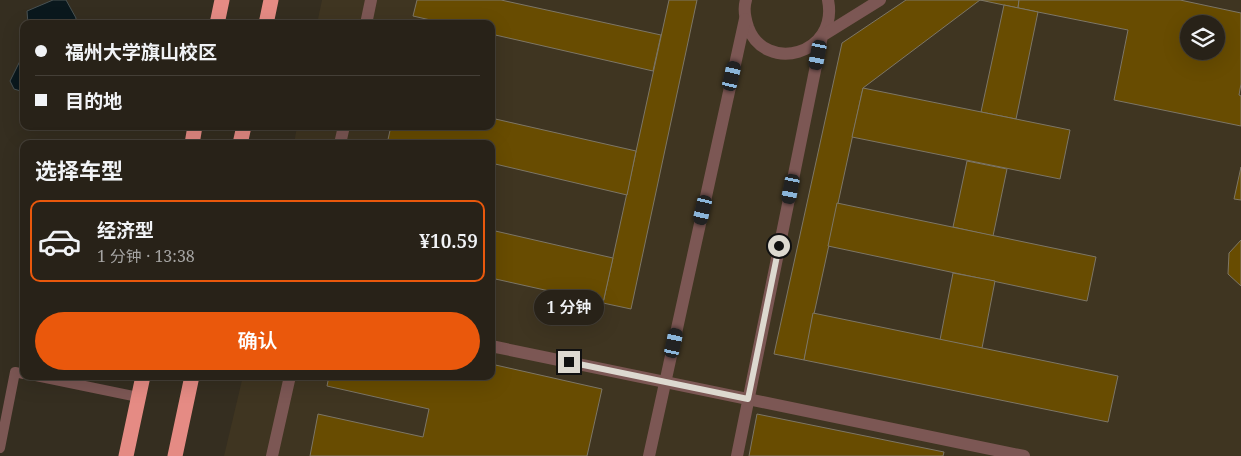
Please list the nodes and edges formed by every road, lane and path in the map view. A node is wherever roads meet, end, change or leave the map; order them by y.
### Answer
1 (222, 0) edge
2 (270, 0) edge
3 (371, 0) edge
4 (746, 0) edge
5 (828, 0) edge
6 (880, 0) edge
7 (745, 18) junction
8 (218, 20) edge
9 (267, 20) edge
10 (367, 20) edge
11 (822, 36) junction
12 (495, 347) edge
13 (20, 373) edge
14 (55, 380) edge
15 (142, 380) edge
16 (191, 380) edge
17 (289, 380) edge
18 (666, 382) junction
19 (138, 397) junction
20 (748, 399) junction
21 (0, 448) edge
22 (126, 456) edge
23 (175, 456) edge
24 (272, 456) edge
25 (649, 456) edge
26 (737, 456) edge
27 (1024, 456) edge

1 - 8 highway
2 - 9 highway
3 - 10 street
4 - 7 street
5 - 11 street
6 - 11 street
7 - 11 street
7 - 18 street
11 - 20 street
12 - 18 street
13 - 21 lane
14 - 19 lane
15 - 19 highway
16 - 23 highway
17 - 24 street
18 - 20 street
18 - 25 street
19 - 22 highway
20 - 26 street
20 - 27 street

